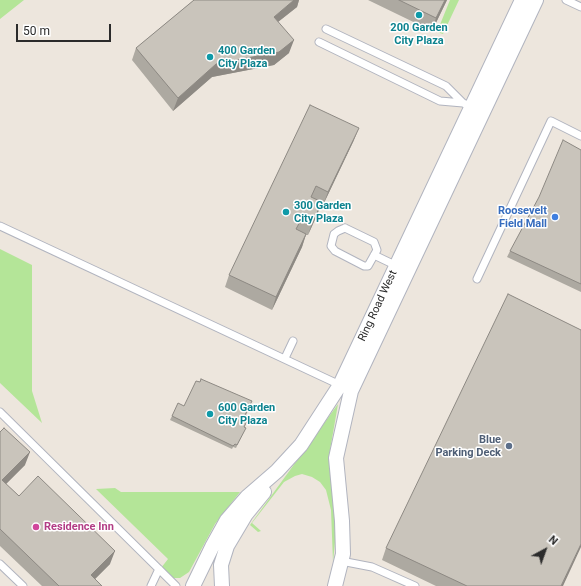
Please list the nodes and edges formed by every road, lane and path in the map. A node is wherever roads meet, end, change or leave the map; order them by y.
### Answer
1 (522, 0) edge
2 (536, 0) edge
3 (566, 0) edge
4 (581, 7) edge
5 (326, 29) dead end
6 (319, 42) dead end
7 (468, 105) junction
8 (581, 136) edge
9 (0, 226) edge
10 (374, 255) junction
11 (397, 266) junction
12 (477, 279) dead end
13 (293, 341) dead end
14 (285, 358) junction
15 (340, 385) junction
16 (0, 412) edge
17 (277, 471) junction
18 (341, 561) junction
19 (0, 564) edge
20 (159, 569) junction
21 (23, 586) edge
22 (151, 586) edge
23 (176, 586) edge
24 (193, 586) edge
25 (222, 586) edge
26 (334, 586) edge
27 (415, 586) edge

1 - 7 street, Ring Road West
2 - 18 street, Ring Road West
3 - 4 lane
5 - 7 lane
6 - 7 lane
7 - 11 street, Ring Road West
8 - 12 lane
9 - 14 lane
10 - 10 lane
10 - 11 lane
11 - 15 street, Ring Road West
13 - 14 lane
14 - 15 lane
15 - 17 street, Ring Road West
16 - 20 lane
17 - 24 street, Ring Road West
17 - 25 street
18 - 26 street, Ring Road West
18 - 27 lane
19 - 21 lane
20 - 22 lane
20 - 23 lane

